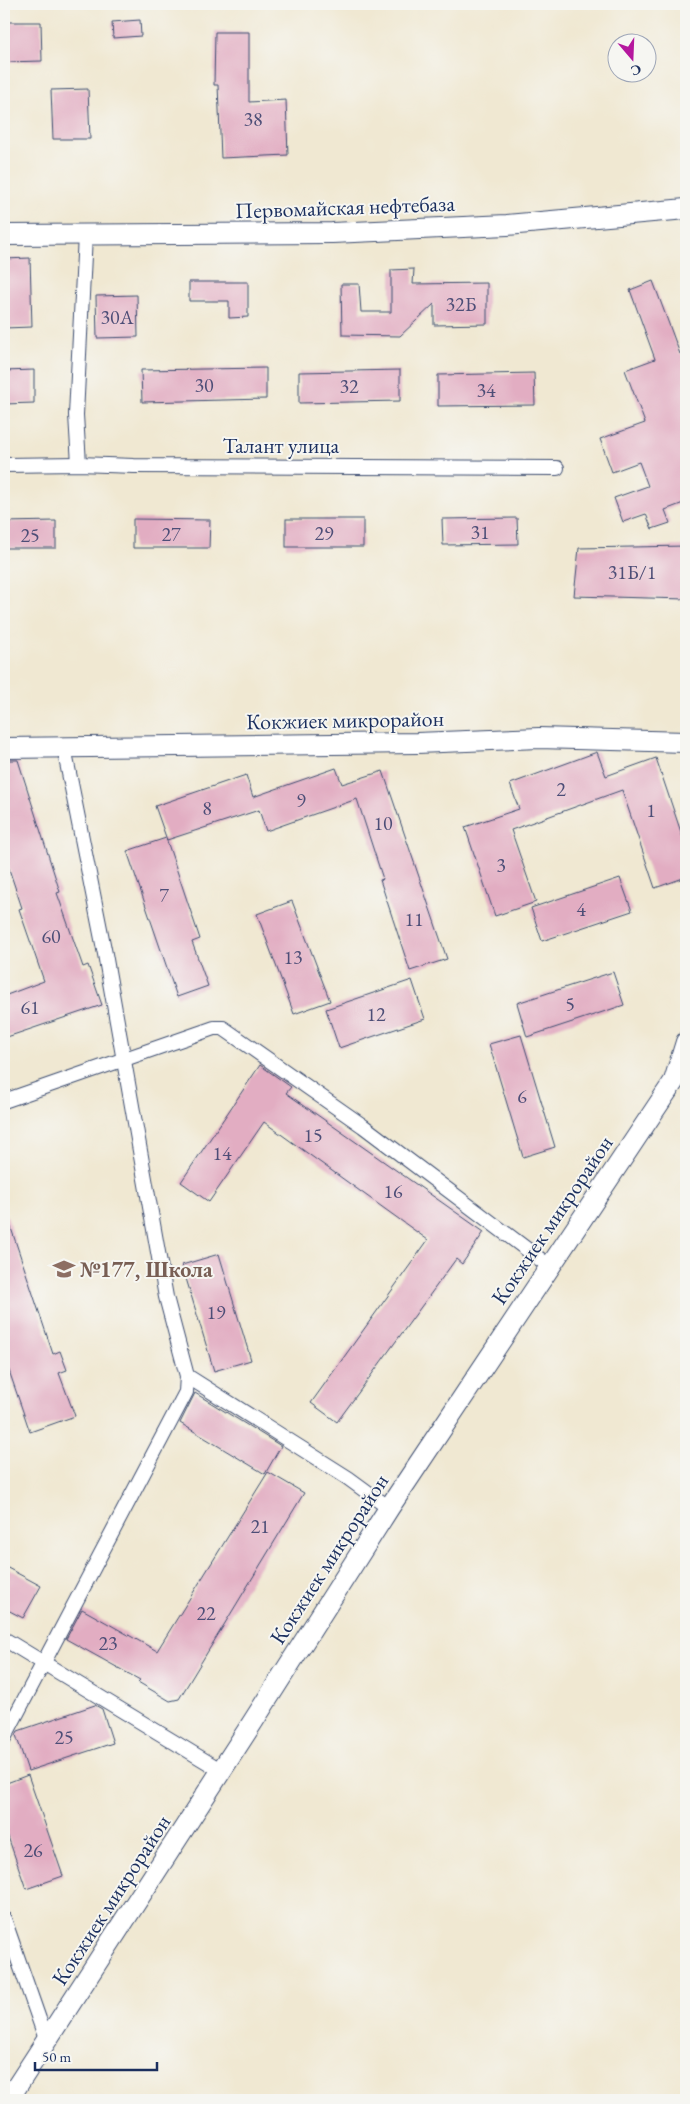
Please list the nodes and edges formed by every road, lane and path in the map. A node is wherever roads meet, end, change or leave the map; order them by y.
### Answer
1 (686, 209) edge
2 (4, 235) edge
3 (85, 235) junction
4 (79, 464) junction
5 (4, 465) edge
6 (557, 468) dead end
7 (686, 742) edge
8 (4, 748) edge
9 (64, 748) junction
10 (686, 1042) edge
11 (124, 1059) junction
12 (4, 1101) edge
13 (549, 1266) junction
14 (187, 1376) junction
15 (388, 1508) junction
16 (4, 1639) edge
17 (42, 1662) junction
18 (4, 1738) edge
19 (222, 1771) junction
20 (4, 1919) edge
21 (47, 2042) junction
22 (8, 2100) edge

1 - 3 street, Первомайская нефтебаза
2 - 3 street, Первомайская нефтебаза
3 - 4 street
4 - 5 street, Талант улица
4 - 6 street, Талант улица
7 - 9 street, Кокжиек микрорайон
8 - 9 street, Кокжиек микрорайон
9 - 11 street
10 - 13 street, Кокжиек микрорайон
11 - 12 street
11 - 13 street
11 - 14 street
13 - 15 street, Кокжиек микрорайон
14 - 15 street
14 - 17 street
15 - 19 street, Кокжиек микрорайон
16 - 17 street
17 - 18 street
17 - 19 street
19 - 21 street, Кокжиек микрорайон
20 - 21 street
21 - 22 street, Кокжиек микрорайон

